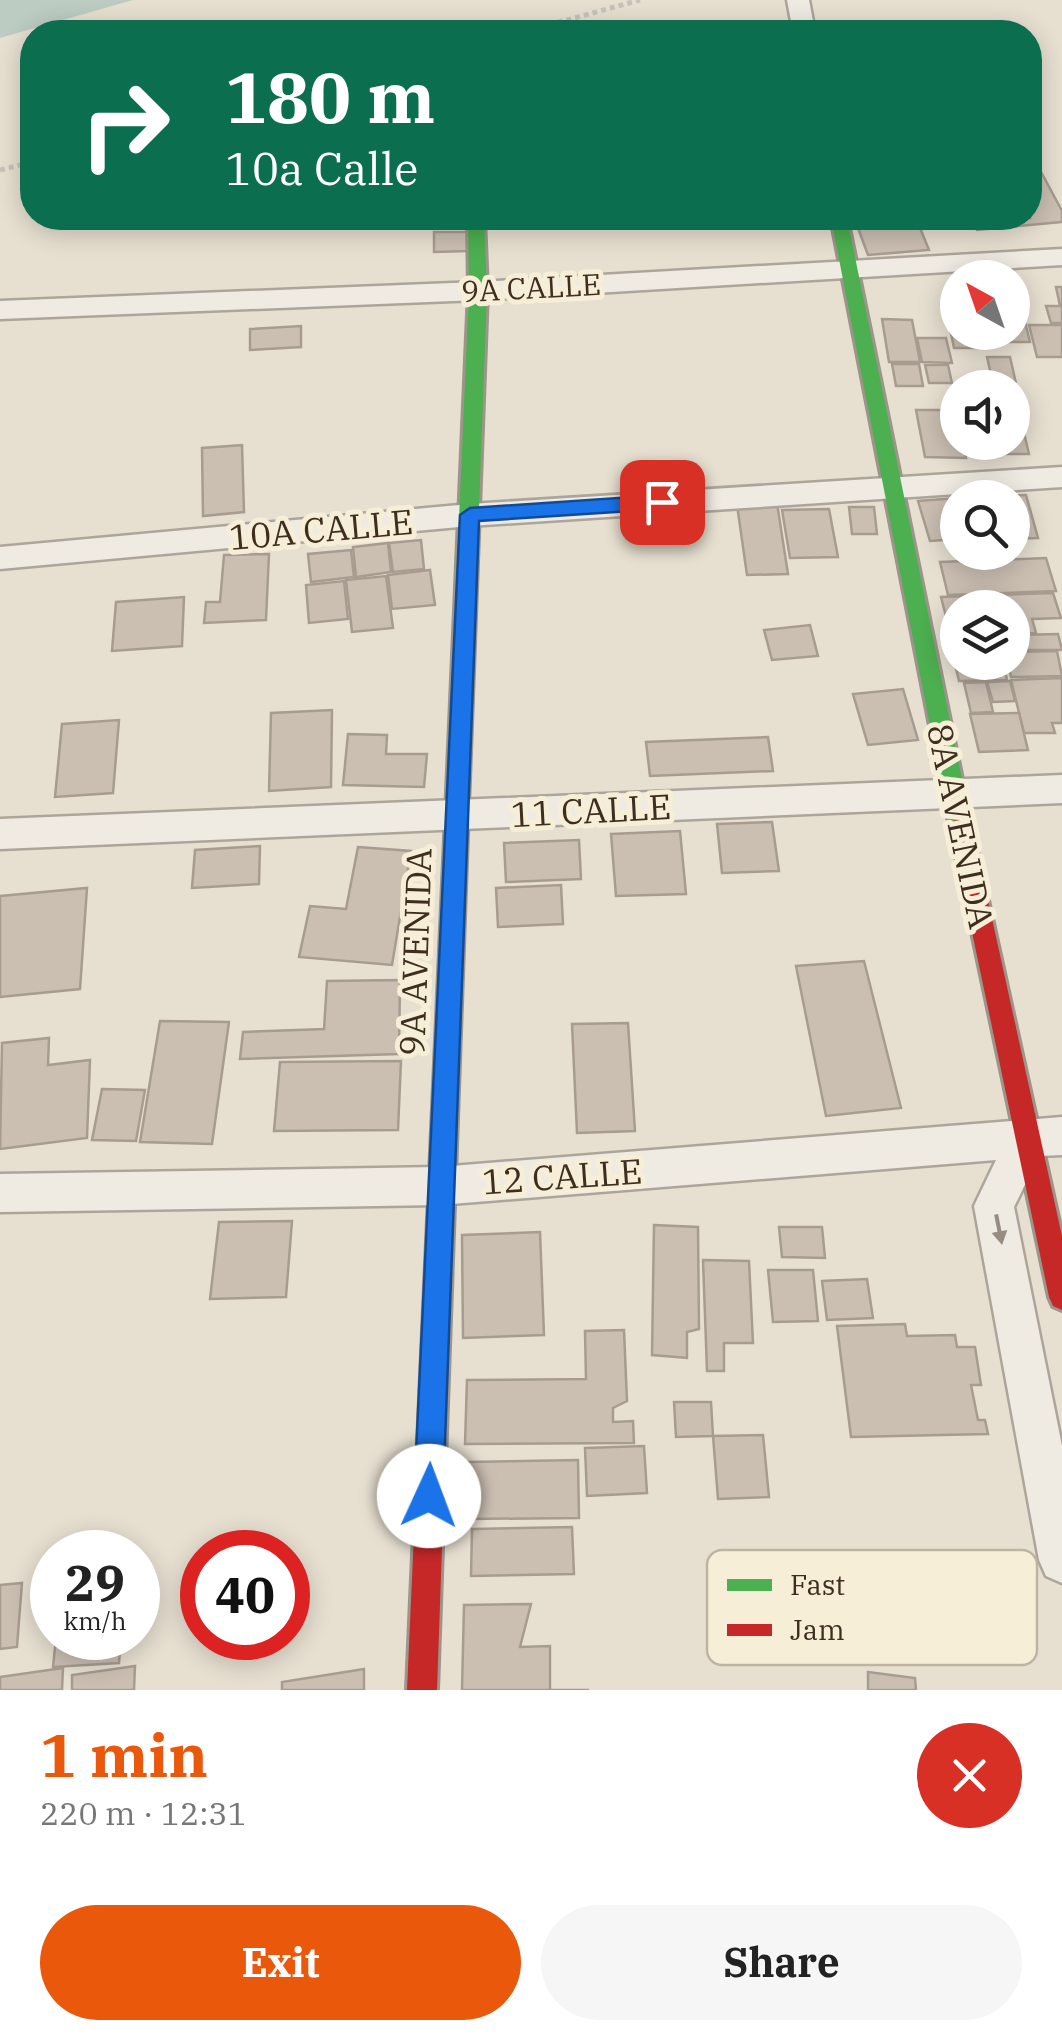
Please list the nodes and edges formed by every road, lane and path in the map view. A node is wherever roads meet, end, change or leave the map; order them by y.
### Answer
1 (640, 0) edge
2 (567, 20) edge
3 (476, 230) edge
4 (841, 230) edge
5 (1062, 257) edge
6 (848, 268) junction
7 (478, 291) junction
8 (0, 310) edge
9 (1062, 477) edge
10 (894, 487) junction
11 (470, 515) junction
12 (0, 558) edge
13 (1062, 789) edge
14 (953, 793) junction
15 (456, 816) junction
16 (0, 834) edge
17 (1044, 1138) edge
18 (440, 1186) junction
19 (0, 1193) edge
20 (1062, 1297) edge
21 (1062, 1560) edge
22 (422, 1690) edge

1 - 2 path
3 - 7 street, 9A AVENIDA
4 - 6 street, 8A AVENIDA
5 - 6 street, 9A CALLE
6 - 7 street, 9A CALLE
6 - 10 street, 8A AVENIDA
7 - 8 street, 9A CALLE
7 - 11 street, 9A AVENIDA
9 - 10 street, 10A CALLE
10 - 11 street, 10A CALLE
10 - 14 street, 8A AVENIDA
11 - 12 street, 10A CALLE
11 - 15 street, 9A AVENIDA
13 - 14 street, 11 CALLE
14 - 15 street, 11 CALLE
14 - 17 street, 8A AVENIDA
15 - 16 street, 11 CALLE
15 - 18 street, 9A AVENIDA
17 - 18 street, 12 CALLE
17 - 20 street, 8A AVENIDA
17 -> 21 street
18 - 19 street, 12 CALLE
18 - 22 street, 9A AVENIDA

